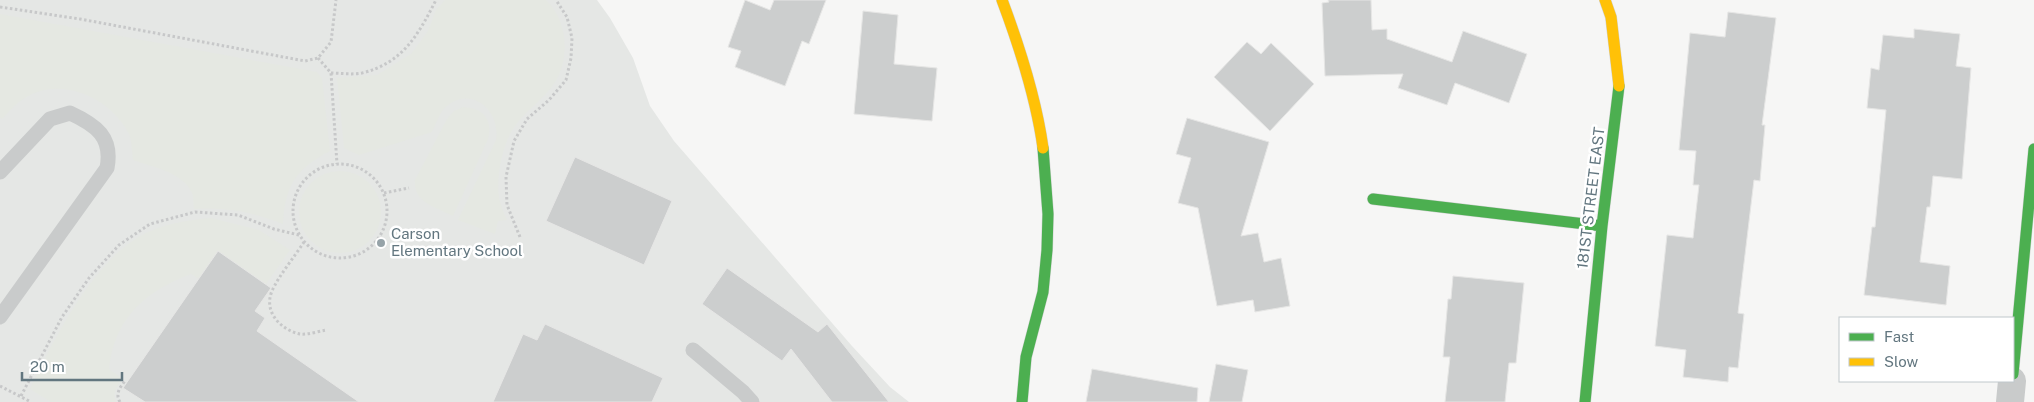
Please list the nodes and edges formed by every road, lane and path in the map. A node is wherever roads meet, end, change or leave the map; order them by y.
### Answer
1 (336, 0) edge
2 (436, 0) edge
3 (556, 0) edge
4 (1002, 0) edge
5 (1605, 0) edge
6 (0, 6) edge
7 (318, 58) junction
8 (331, 73) junction
9 (2034, 149) edge
10 (337, 164) junction
11 (0, 172) edge
12 (409, 188) dead end
13 (384, 192) junction
14 (1373, 198) dead end
15 (1602, 226) junction
16 (299, 235) junction
17 (520, 237) dead end
18 (304, 242) junction
19 (0, 317) edge
20 (327, 330) dead end
21 (693, 350) dead end
22 (2014, 363) edge
23 (125, 381) dead end
24 (2012, 382) edge
25 (0, 386) edge
26 (21, 396) junction
27 (31, 402) edge
28 (120, 402) edge
29 (752, 402) edge
30 (1022, 402) edge
31 (1585, 402) edge
32 (2010, 402) edge

1 - 7 path
2 - 8 path
3 - 17 path
4 - 30 street
5 - 15 street, 181ST STREET EAST
6 - 7 path
7 - 8 path
8 - 10 path
9 - 22 street
10 - 13 path
10 - 16 path
11 - 19 lane
12 - 13 path
13 - 18 path
14 - 15 street
15 - 31 street, 181ST STREET EAST
16 - 18 path
16 - 26 path
18 - 20 path
21 - 29 lane
23 - 28 path
24 - 32 street
25 - 26 path
26 - 27 path

